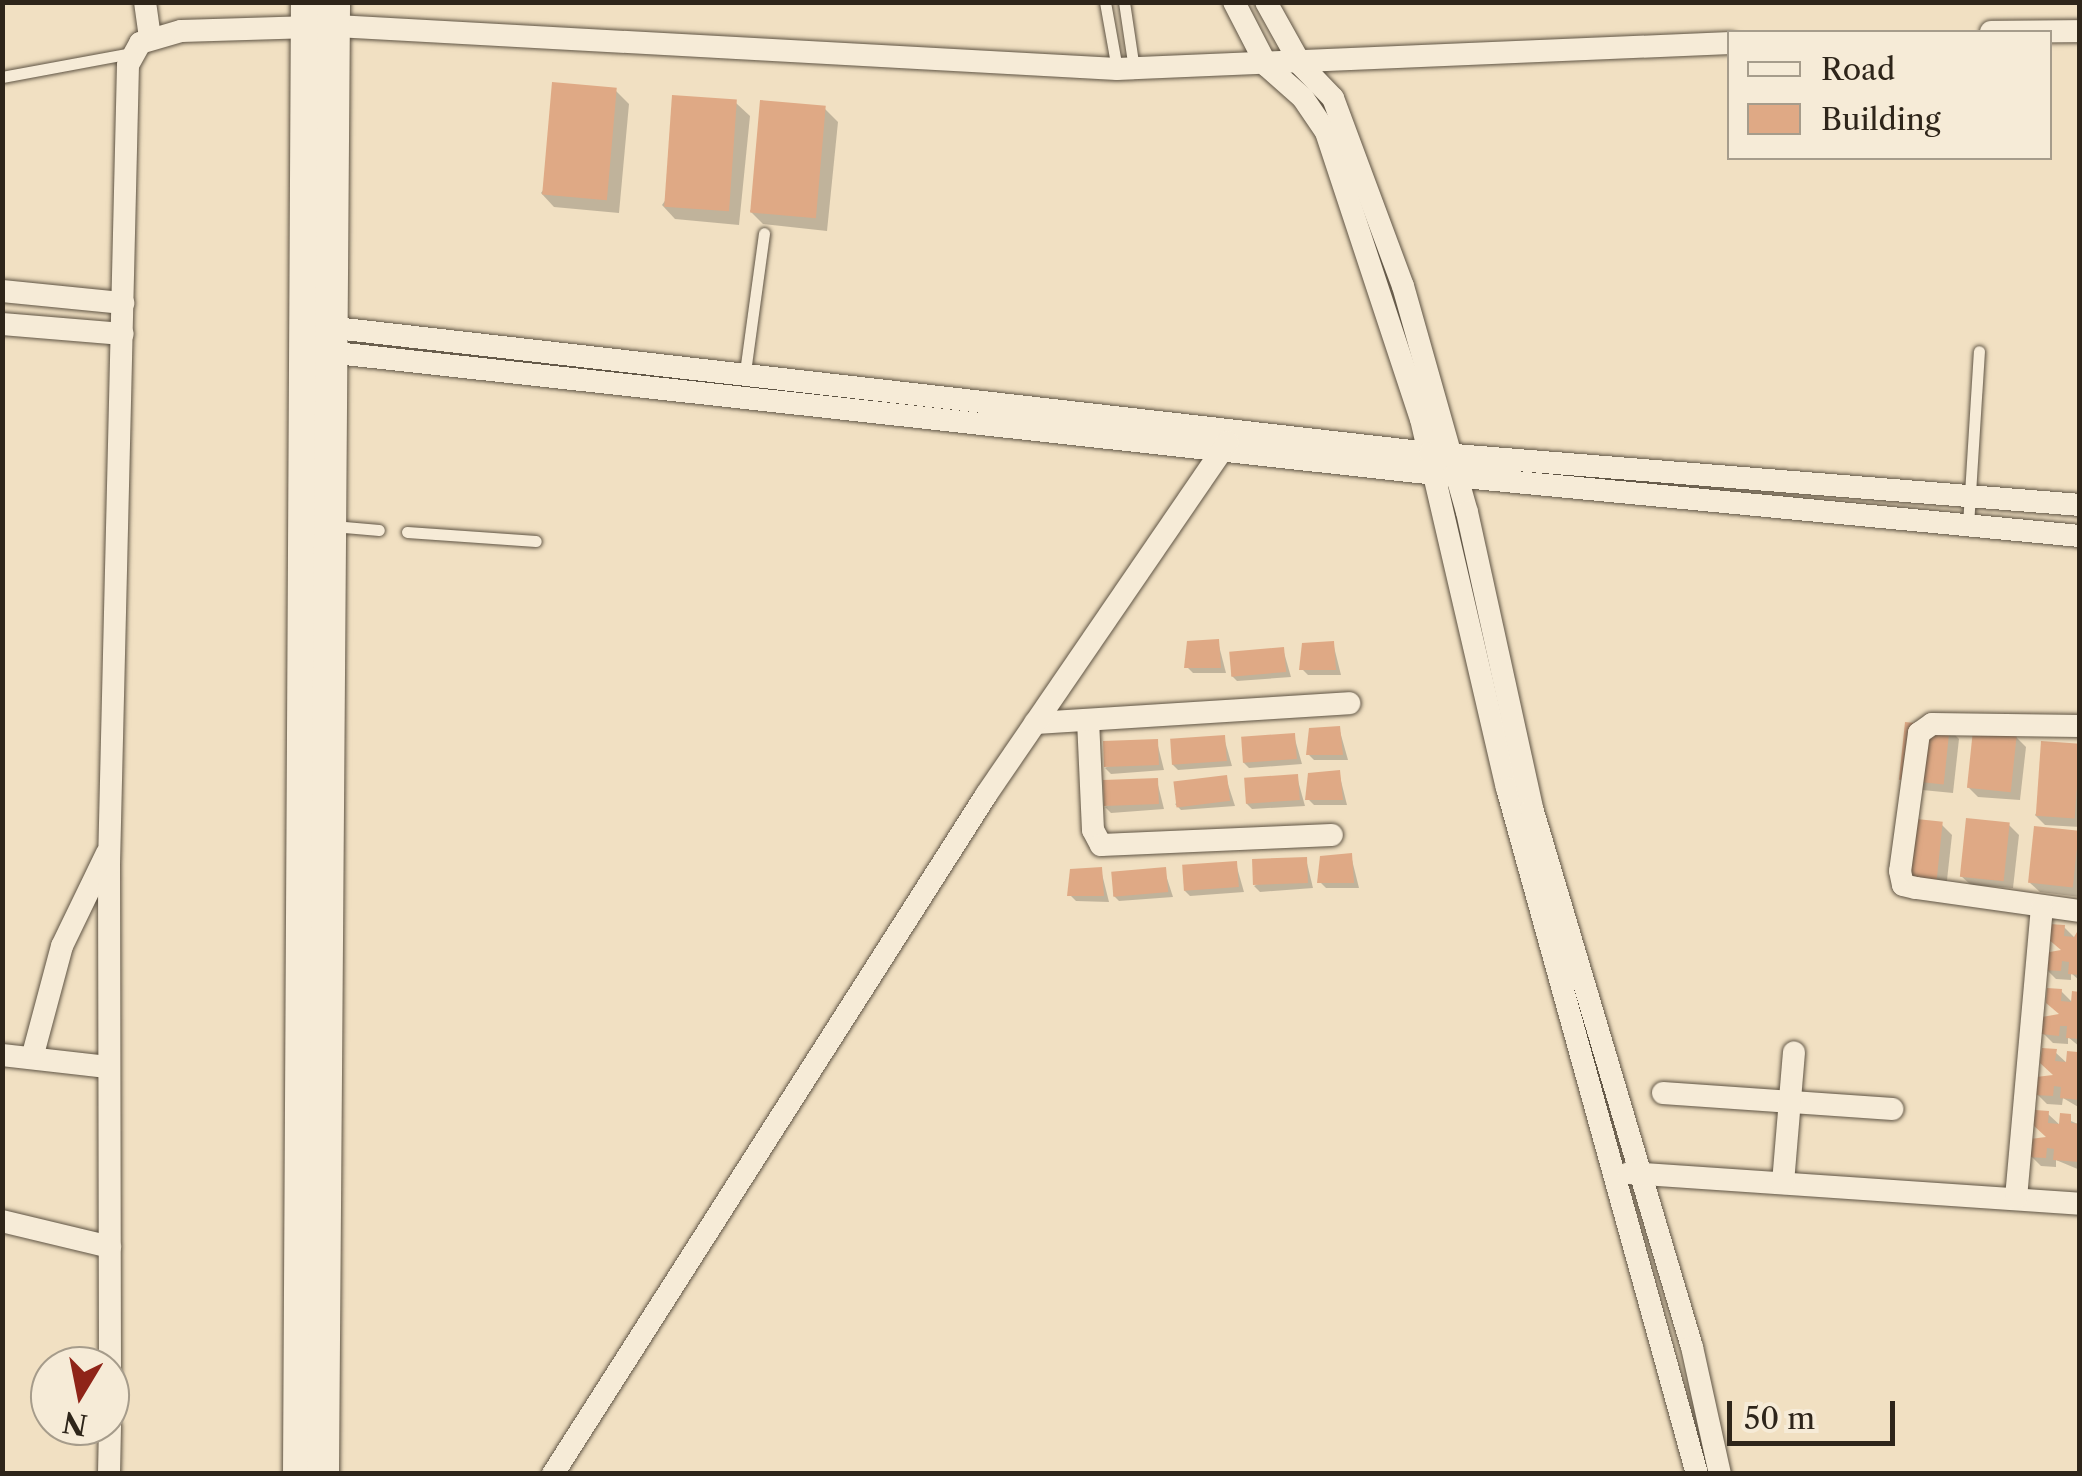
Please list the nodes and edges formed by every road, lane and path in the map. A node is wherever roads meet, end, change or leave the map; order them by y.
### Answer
1 (145, 2) edge
2 (1105, 2) edge
3 (1124, 2) edge
4 (1234, 2) edge
5 (1266, 2) edge
6 (321, 14) edge
7 (2052, 31) edge
8 (2080, 31) edge
9 (150, 36) junction
10 (1727, 43) edge
11 (132, 53) junction
12 (1300, 65) junction
13 (1267, 66) junction
14 (1126, 69) junction
15 (2, 76) edge
16 (764, 234) dead end
17 (2, 292) edge
18 (123, 303) junction
19 (2, 324) edge
20 (122, 334) junction
21 (316, 338) junction
22 (1979, 352) dead end
23 (745, 372) junction
24 (1229, 441) junction
25 (1441, 464) junction
26 (1970, 497) junction
27 (2080, 506) edge
28 (1968, 525) junction
29 (327, 526) junction
30 (379, 530) dead end
31 (407, 532) dead end
32 (2080, 536) edge
33 (536, 540) dead end
34 (1349, 703) dead end
35 (1088, 720) junction
36 (1035, 723) junction
37 (2080, 726) edge
38 (1332, 834) dead end
39 (111, 846) junction
40 (2042, 908) junction
41 (2080, 911) edge
42 (1794, 1052) dead end
43 (2, 1055) edge
44 (32, 1058) junction
45 (107, 1068) junction
46 (1663, 1093) dead end
47 (1790, 1102) junction
48 (1892, 1109) dead end
49 (1615, 1171) junction
50 (1640, 1174) junction
51 (1782, 1184) junction
52 (2016, 1198) junction
53 (2080, 1204) edge
54 (2, 1221) edge
55 (110, 1247) junction
56 (110, 1346) edge
57 (110, 1446) edge
58 (109, 1474) edge
59 (299, 1474) edge
60 (323, 1474) edge
61 (553, 1474) edge
62 (1697, 1474) edge
63 (1720, 1474) edge

1 - 9 street
2 - 14 lane
3 - 14 lane
4 - 13 street
5 - 12 street
6 - 9 street
6 - 14 street
6 - 21 main road
7 - 8 street
9 - 11 street
10 - 12 street
11 - 15 lane
11 - 18 street
12 - 13 street
12 - 25 street
13 - 14 street
13 - 25 street
16 - 23 lane
17 - 18 street
18 - 20 street
19 - 20 street
20 - 39 street
21 - 23 street
21 - 24 street
21 - 29 main road
21 - 59 main road
22 - 26 lane
23 - 24 street
24 - 25 street
24 - 36 street
25 - 26 street
25 - 28 street
25 - 49 street
25 - 50 street
26 - 27 street
26 - 28 lane
28 - 32 street
29 - 30 lane
29 - 60 main road
31 - 33 lane
34 - 35 street
35 - 36 street
35 - 38 street
36 - 61 street
37 - 40 street
39 - 44 street
39 - 45 street
40 - 41 street
40 - 52 street
42 - 47 street
43 - 44 street
44 - 45 street
45 - 55 street
46 - 47 street
47 - 48 street
47 - 51 street
49 - 50 street
49 - 62 street
50 - 51 street
50 - 63 street
51 - 52 street
52 - 53 street
54 - 55 street
55 - 56 street
57 - 58 street

